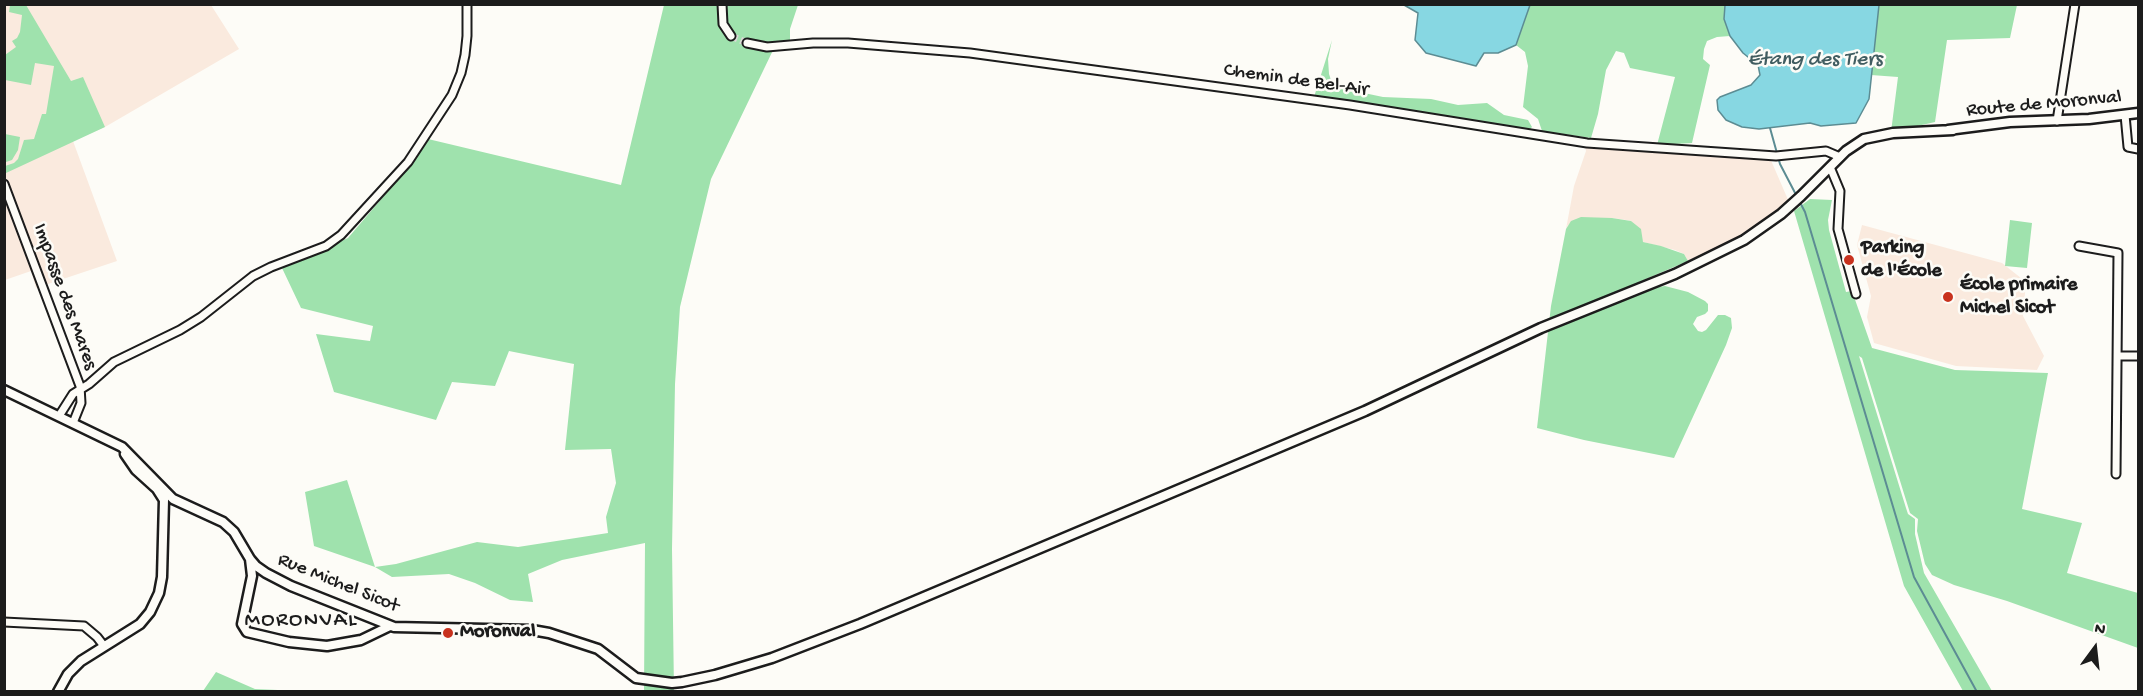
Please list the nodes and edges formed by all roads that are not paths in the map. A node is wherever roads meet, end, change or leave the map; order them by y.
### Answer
1 (466, 4) edge
2 (722, 4) edge
3 (2075, 4) edge
4 (731, 36) dead end
5 (747, 44) tunnel mouth
6 (2139, 113) edge
7 (2125, 115) junction
8 (2057, 121) junction
9 (2139, 149) edge
10 (1840, 157) junction
11 (1830, 167) junction
12 (4, 184) edge
13 (2079, 246) dead end
14 (1856, 294) dead end
15 (2118, 356) junction
16 (2139, 356) edge
17 (4, 390) edge
18 (81, 390) junction
19 (59, 416) junction
20 (73, 423) junction
21 (2116, 474) dead end
22 (168, 503) junction
23 (250, 559) junction
24 (4, 622) edge
25 (390, 626) junction
26 (104, 646) junction
27 (639, 678) joint
28 (58, 692) edge

1 - 18 street
2 - 4 street
3 - 8 street
5 - 10 street, Chemin de Bel-Air
6 - 7 street, Route de Moronval
7 - 8 street, Route de Moronval
7 - 9 street
8 - 10 street, Route de Moronval
10 - 11 street, Route de Moronval
11 - 14 street
11 - 27 street, Route de Moronval
12 - 18 street, Impasse des Mares
13 - 15 street
15 - 16 street
15 - 21 street
17 - 19 street
18 - 19 street
18 - 20 street, Impasse des Mares
19 - 20 street
20 - 22 street
22 - 23 street, Rue Michel Sicot
22 - 26 street
23 - 25 street, Rue Michel Sicot
23 - 25 street
24 - 26 street
25 - 27 street, Rue Michel Sicot
26 - 28 street

